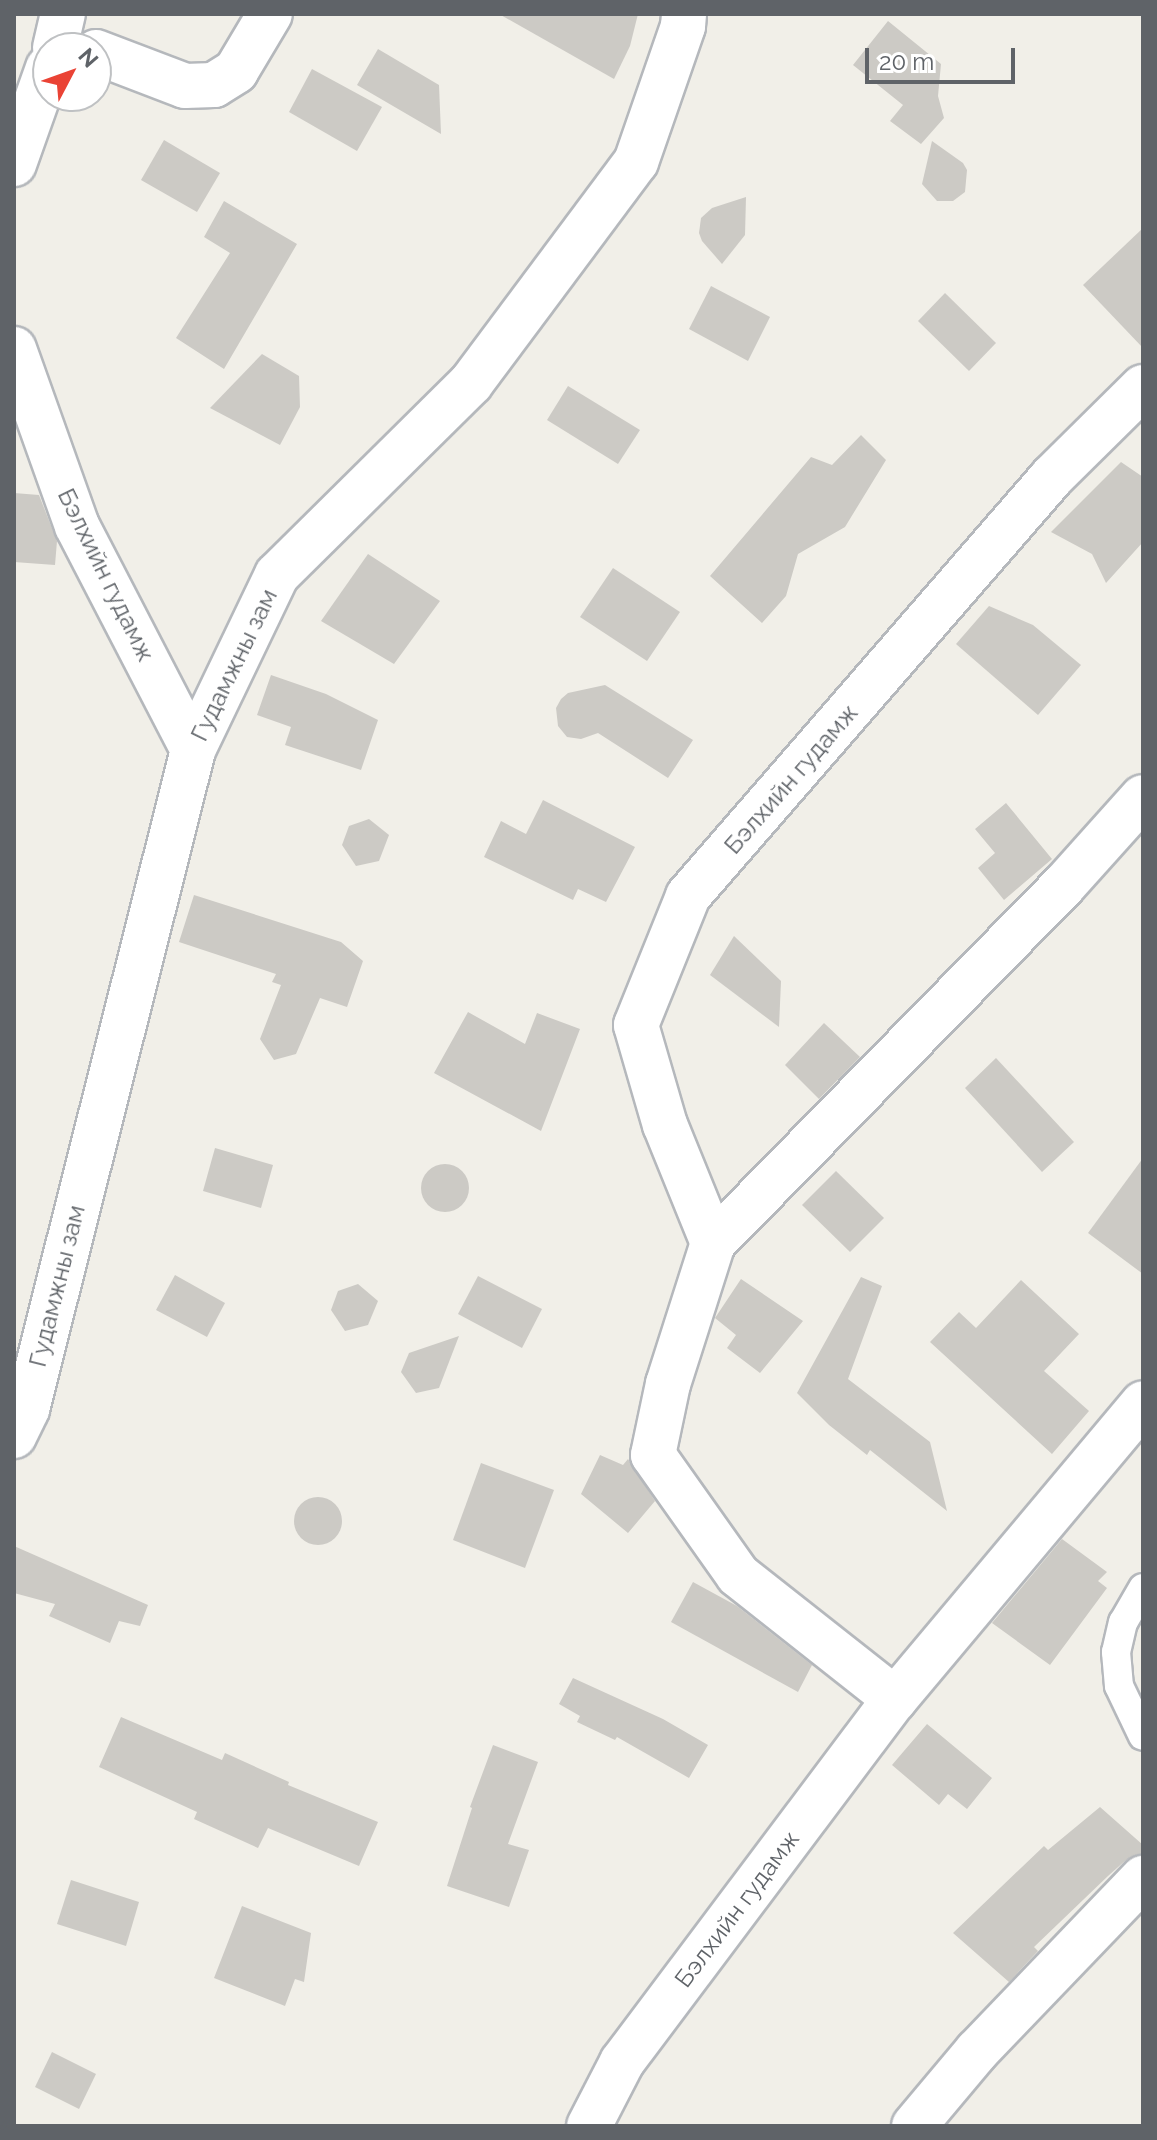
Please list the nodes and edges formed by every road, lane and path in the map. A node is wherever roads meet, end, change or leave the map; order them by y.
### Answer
1 (270, 14) edge
2 (684, 14) edge
3 (112, 60) edge
4 (38, 112) edge
5 (14, 164) edge
6 (14, 349) edge
7 (1143, 387) edge
8 (193, 750) junction
9 (1143, 797) edge
10 (713, 1243) junction
11 (1143, 1403) edge
12 (14, 1436) edge
13 (1143, 1588) edge
14 (895, 1699) junction
15 (1143, 1736) edge
16 (1143, 1878) edge
17 (589, 2126) edge
18 (914, 2126) edge

1 - 3 street
2 - 8 street, Гудамжны зам
4 - 5 street
6 - 8 street, Бэлхийн гудамж
7 - 10 street, Бэлхийн гудамж
8 - 12 street, Гудамжны зам
9 - 10 street
10 - 14 street
11 - 14 street, Бэлхийн гудамж
13 - 15 lane
14 - 17 street, Бэлхийн гудамж
16 - 18 street

